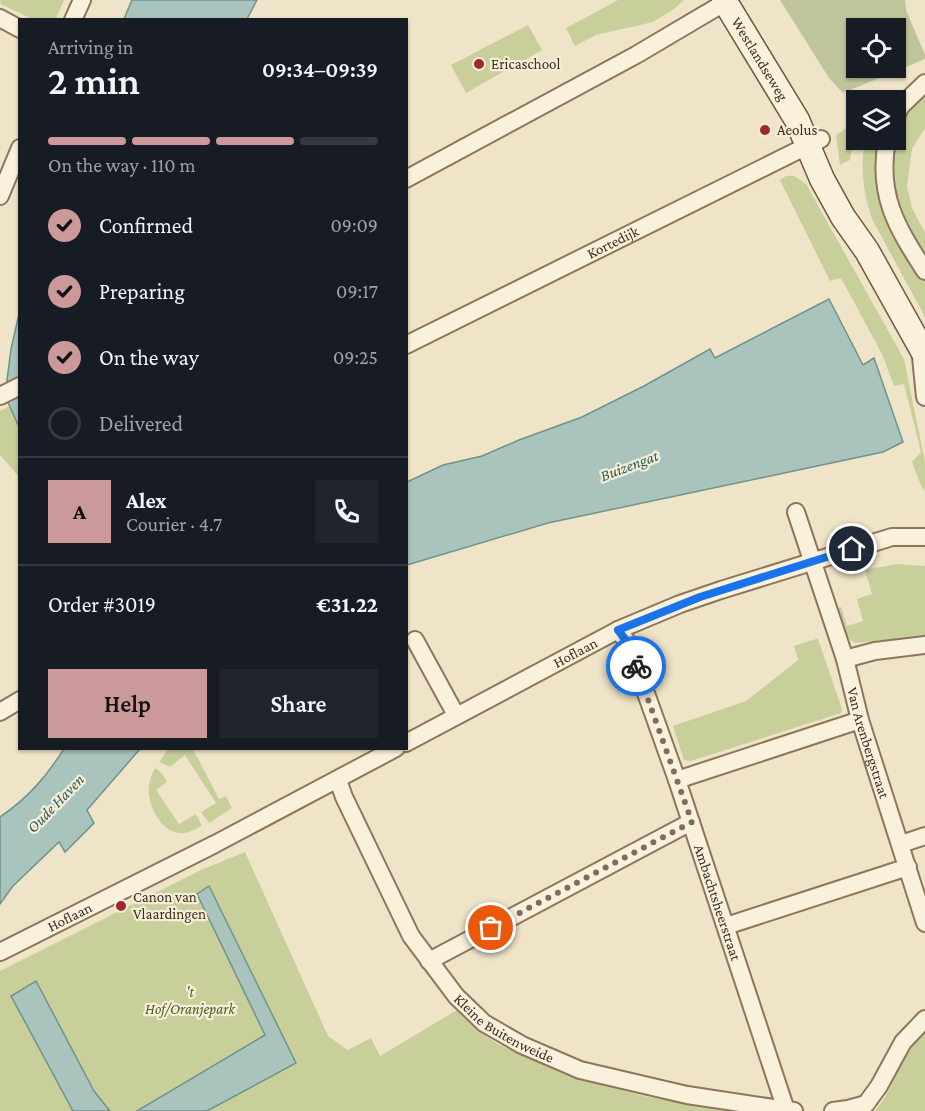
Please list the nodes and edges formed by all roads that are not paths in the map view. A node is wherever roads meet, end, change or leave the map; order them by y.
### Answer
1 (82, 0) edge
2 (730, 1) edge
3 (0, 18) edge
4 (74, 18) edge
5 (18, 28) edge
6 (925, 83) edge
7 (906, 100) edge
8 (814, 142) junction
9 (886, 150) edge
10 (18, 153) edge
11 (408, 178) edge
12 (0, 196) edge
13 (925, 271) edge
14 (408, 344) edge
15 (923, 351) edge
16 (18, 387) edge
17 (0, 396) edge
18 (925, 397) edge
19 (796, 512) dead end
20 (925, 537) edge
21 (812, 561) junction
22 (618, 630) junction
23 (416, 640) dead end
24 (925, 645) edge
25 (845, 659) junction
26 (18, 701) edge
27 (0, 712) edge
28 (456, 715) junction
29 (860, 720) junction
30 (408, 741) edge
31 (392, 750) edge
32 (338, 780) junction
33 (677, 780) junction
34 (692, 822) junction
35 (925, 836) edge
36 (901, 844) junction
37 (908, 867) junction
38 (925, 923) edge
39 (726, 926) junction
40 (0, 952) edge
41 (429, 961) junction
42 (925, 1019) edge
43 (790, 1111) edge
44 (833, 1111) edge

1 - 4 street
2 - 8 main road, Westlandseweg
2 - 11 street
3 - 5 street
6 - 7 street
8 - 14 street, Kortedijk
8 - 15 main road, Westlandseweg
9 - 13 street
10 - 12 street
15 - 18 street
16 - 17 street
19 - 21 street
20 - 21 street, Hoflaan
21 - 22 street, Hoflaan
21 - 25 street, Van Arenbergstraat
22 - 28 street, Hoflaan
22 - 33 street, Ambachtsheerstraat
23 - 28 street
24 - 25 street
25 - 29 street, Van Arenbergstraat
26 - 27 street
28 - 30 street, Hoflaan
29 - 33 street
29 - 36 street, Van Arenbergstraat
31 - 32 street, Hoflaan
32 - 40 street, Hoflaan
32 - 41 street, Kleine Buitenweide
33 - 34 street, Ambachtsheerstraat
34 - 39 street, Ambachtsheerstraat
34 - 41 street
35 - 36 street
36 - 37 street, Van Arenbergstraat
37 - 38 street, Van Arenbergstraat
37 - 39 street
39 - 43 street, Ambachtsheerstraat
41 - 43 street, Kleine Buitenweide
42 - 44 street

